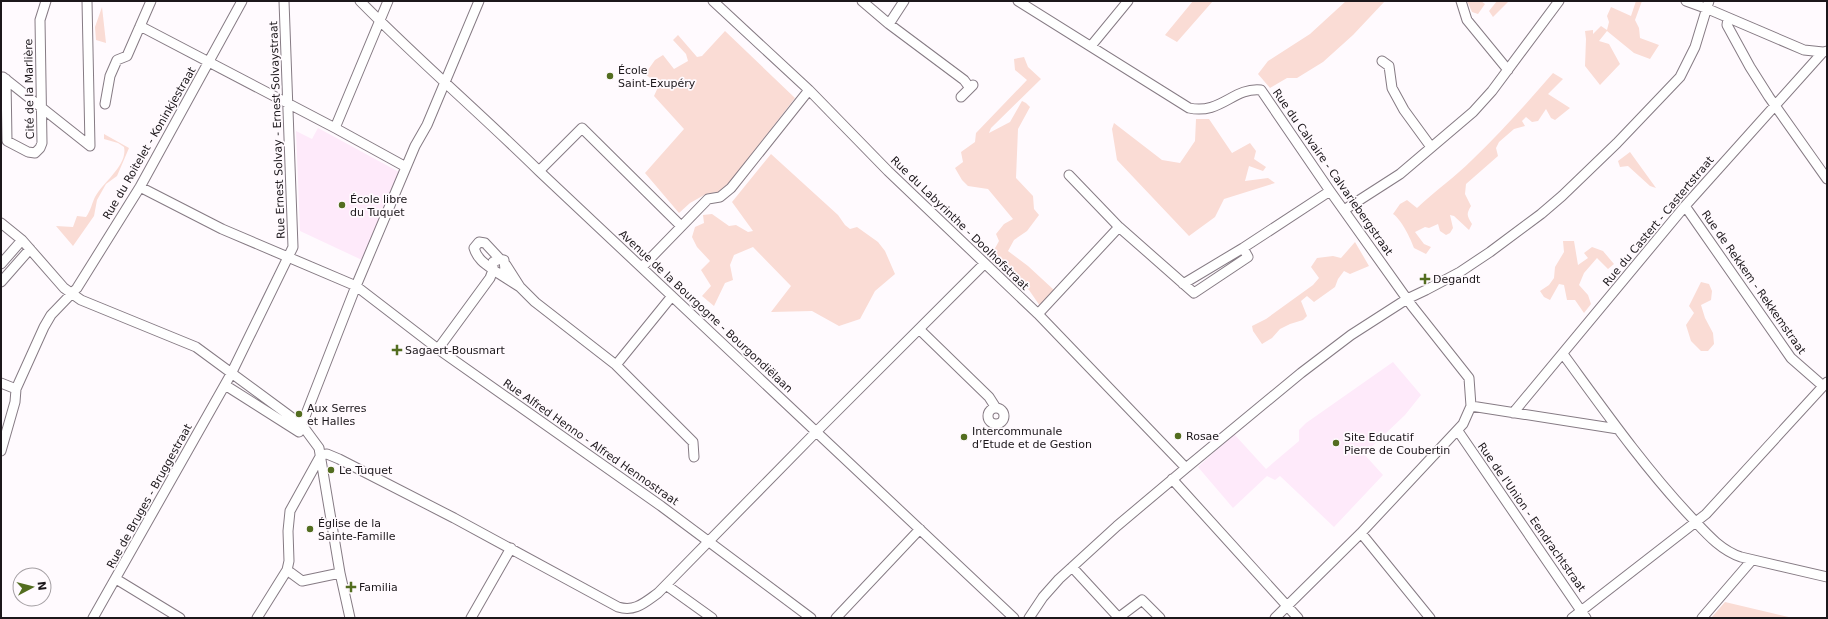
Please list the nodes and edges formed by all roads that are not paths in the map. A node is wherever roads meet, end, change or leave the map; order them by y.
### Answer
1 (46, 1) edge
2 (87, 1) edge
3 (151, 1) edge
4 (242, 1) edge
5 (284, 1) edge
6 (360, 1) edge
7 (388, 1) edge
8 (479, 1) edge
9 (713, 1) edge
10 (862, 1) edge
11 (904, 1) edge
12 (1018, 1) edge
13 (1128, 1) edge
14 (1461, 1) edge
15 (1559, 1) edge
16 (1686, 1) edge
17 (1709, 5) edge
18 (1728, 18) junction
19 (380, 22) junction
20 (889, 24) junction
21 (140, 26) junction
22 (1091, 46) junction
23 (1825, 52) edge
24 (1382, 61) dead end
25 (209, 62) junction
26 (1508, 70) junction
27 (3, 77) edge
28 (444, 82) junction
29 (809, 90) junction
30 (961, 97) dead end
31 (105, 104) dead end
32 (289, 104) junction
33 (1775, 105) junction
34 (41, 108) junction
35 (336, 128) junction
36 (1431, 147) junction
37 (406, 167) junction
38 (539, 171) junction
39 (1069, 175) dead end
40 (1827, 179) edge
41 (140, 187) junction
42 (1330, 191) junction
43 (1686, 206) junction
44 (1344, 210) junction
45 (1, 223) edge
46 (681, 226) junction
47 (1119, 227) junction
48 (22, 240) junction
49 (1244, 248) junction
50 (30, 249) junction
51 (288, 257) junction
52 (503, 262) junction
53 (1, 264) edge
54 (984, 264) junction
55 (642, 267) junction
56 (496, 271) junction
57 (1, 282) edge
58 (1183, 284) junction
59 (356, 286) junction
60 (520, 287) junction
61 (72, 294) junction
62 (672, 296) junction
63 (1407, 299) junction
64 (1038, 314) junction
65 (919, 329) junction
66 (438, 349) junction
67 (1563, 354) junction
68 (616, 365) junction
69 (231, 374) junction
70 (1, 382) edge
71 (1825, 384) edge
72 (225, 385) junction
73 (16, 389) junction
74 (1471, 406) junction
75 (996, 408) dead end
76 (1513, 412) junction
77 (302, 425) junction
78 (1618, 428) junction
79 (817, 431) junction
80 (1458, 431) junction
81 (1, 451) edge
82 (321, 455) junction
83 (694, 457) dead end
84 (1186, 468) junction
85 (1172, 479) junction
86 (1696, 523) junction
87 (920, 529) junction
88 (1361, 533) junction
89 (708, 540) junction
90 (511, 548) junction
91 (1752, 560) junction
92 (1072, 567) junction
93 (287, 570) junction
94 (340, 573) junction
95 (1827, 577) edge
96 (116, 579) junction
97 (666, 585) junction
98 (1287, 605) junction
99 (1584, 614) edge
100 (93, 618) edge
101 (180, 618) edge
102 (258, 618) edge
103 (350, 618) edge
104 (471, 618) edge
105 (712, 618) edge
106 (812, 618) edge
107 (836, 618) edge
108 (1014, 618) edge
109 (1028, 618) edge
110 (1118, 618) edge
111 (1160, 618) edge
112 (1275, 618) edge
113 (1298, 618) edge
114 (1430, 618) edge
115 (1572, 618) edge
116 (1702, 618) edge

1 - 34 street, Cité de la Marlière
2 - 34 street
3 - 21 street
4 - 25 street, Rue du Roitelet - Koninkjestraat
5 - 32 street, Rue Ernest Solvay - Ernest Solvaystraat
6 - 19 street, Avenue de la Bourgogne - Bourgondiëlaan
7 - 19 street
8 - 28 street
9 - 29 street, Rue du Labyrinthe - Doolhofstraat
10 - 20 street
11 - 20 street
12 - 22 street, Rue du Calvaire - Calvariebergstraat
13 - 22 street
14 - 26 street
15 - 26 street
16 - 17 street
17 - 18 street
17 - 63 street
18 - 23 street
18 - 33 street
19 - 28 street, Avenue de la Bourgogne - Bourgondiëlaan
19 - 35 street
20 - 30 street
21 - 25 street
21 - 31 street
22 - 42 street, Rue du Calvaire - Calvariebergstraat
23 - 33 street, Rue du Castert - Castertstraat
24 - 36 street
25 - 32 street
25 - 41 street, Rue du Roitelet - Koninkjestraat
26 - 36 street
27 - 34 street
27 - 34 street, Cité de la Marlière
28 - 37 street
28 - 38 street, Avenue de la Bourgogne - Bourgondiëlaan
29 - 46 street
29 - 54 street, Rue du Labyrinthe - Doolhofstraat
32 - 35 street
32 - 51 street, Rue Ernest Solvay - Ernest Solvaystraat
33 - 40 street
33 - 43 street, Rue du Castert - Castertstraat
35 - 37 street
36 - 44 street
37 - 59 street
38 - 46 street
38 - 55 street, Avenue de la Bourgogne - Bourgondiëlaan
39 - 47 street
41 - 51 street, Rue Alfred Henno - Alfred Hennostraat
41 - 61 street, Rue du Roitelet - Koninkjestraat
42 - 44 street, Rue du Calvaire - Calvariebergstraat
42 - 49 street
43 - 67 street, Rue du Castert - Castertstraat
43 - 71 street, Rue de Rekkem - Rekkemstraat
44 - 63 street, Rue du Calvaire - Calvariebergstraat
45 - 48 street
46 - 55 street
47 - 58 street
47 - 64 street
48 - 50 street
48 - 53 street
49 - 58 street
49 - 58 street
50 - 57 street
50 - 61 street
51 - 59 street, Rue Alfred Henno - Alfred Hennostraat
51 - 69 street, Rue Ernest Solvay - Ernest Solvaystraat
52 - 56 street
52 - 56 street
52 - 60 street
54 - 64 street, Rue du Labyrinthe - Doolhofstraat
54 - 65 street
55 - 62 street, Avenue de la Bourgogne - Bourgondiëlaan
56 - 60 street
56 - 66 street
59 - 66 street, Rue Alfred Henno - Alfred Hennostraat
59 - 77 street
60 - 68 street
61 - 69 street
61 - 73 street, Rue du Roitelet - Koninkjestraat
62 - 68 street
62 - 79 street, Avenue de la Bourgogne - Bourgondiëlaan
63 - 74 street, Rue du Calvaire - Calvariebergstraat
63 - 84 street
64 - 84 street, Rue du Labyrinthe - Doolhofstraat
65 - 75 street
65 - 79 street
66 - 89 street, Rue Alfred Henno - Alfred Hennostraat
67 - 76 street, Rue du Castert - Castertstraat
67 - 78 street
68 - 83 street
69 - 72 street, Rue de Bruges - Bruggestraat
69 - 77 street
70 - 73 street
71 - 86 street
72 - 77 street
72 - 96 street, Rue de Bruges - Bruggestraat
73 - 81 street, Rue du Roitelet - Koninkjestraat
74 - 76 street
74 - 80 street
76 - 78 street
77 - 82 street
78 - 86 street
79 - 87 street, Avenue de la Bourgogne - Bourgondiëlaan
79 - 89 street
80 - 88 street
80 - 99 street, Rue de l'Union - Eendrachtstraat
82 - 90 street
82 - 93 street
82 - 94 street
84 - 85 street
85 - 92 street
85 - 98 street
86 - 91 street
86 - 99 street
87 - 107 street
87 - 108 street, Avenue de la Bourgogne - Bourgondiëlaan
88 - 98 street
88 - 114 street
89 - 97 street
89 - 106 street, Rue Alfred Henno - Alfred Hennostraat
90 - 97 street
90 - 104 street
91 - 95 street
91 - 116 street
92 - 109 street
92 - 110 street
93 - 94 street
93 - 102 street
94 - 103 street
96 - 100 street, Rue de Bruges - Bruggestraat
96 - 101 street
97 - 105 street
98 - 112 street
98 - 113 street
99 - 115 street
110 - 111 street

